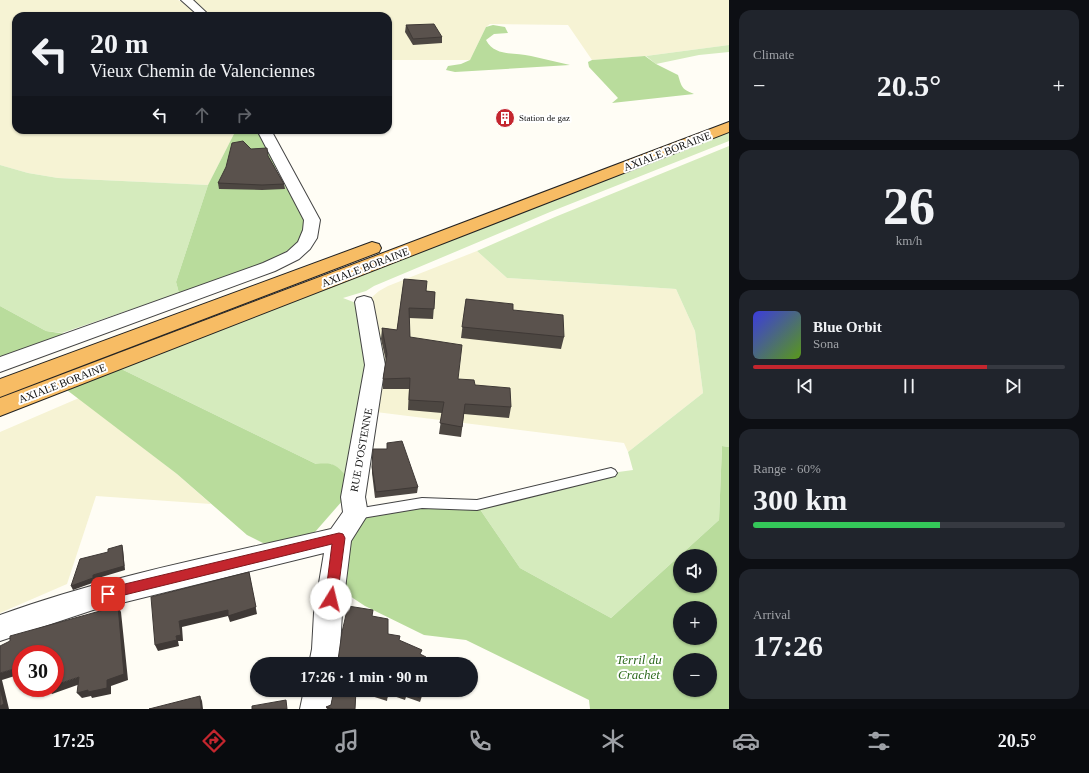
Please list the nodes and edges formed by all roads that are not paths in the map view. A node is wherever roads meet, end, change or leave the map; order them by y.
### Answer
1 (186, 0) edge
2 (201, 12) edge
3 (729, 114) edge
4 (729, 126) edge
5 (266, 134) edge
6 (364, 302) dead end
7 (112, 355) junction
8 (0, 365) edge
9 (15, 388) edge
10 (0, 407) edge
11 (611, 473) dead end
12 (356, 514) junction
13 (339, 538) junction
14 (0, 628) edge
15 (325, 657) edge
16 (318, 697) edge
17 (315, 709) edge

1 - 2 street
3 - 7 highway, AXIALE BORAINE
4 - 7 highway, AXIALE BORAINE
5 - 8 street
6 - 12 street, RUE D'OSTENNE
7 - 9 highway, AXIALE BORAINE
9 - 10 highway, AXIALE BORAINE
11 - 12 lane
12 - 13 street
13 - 14 street
13 - 15 street
16 - 17 street

